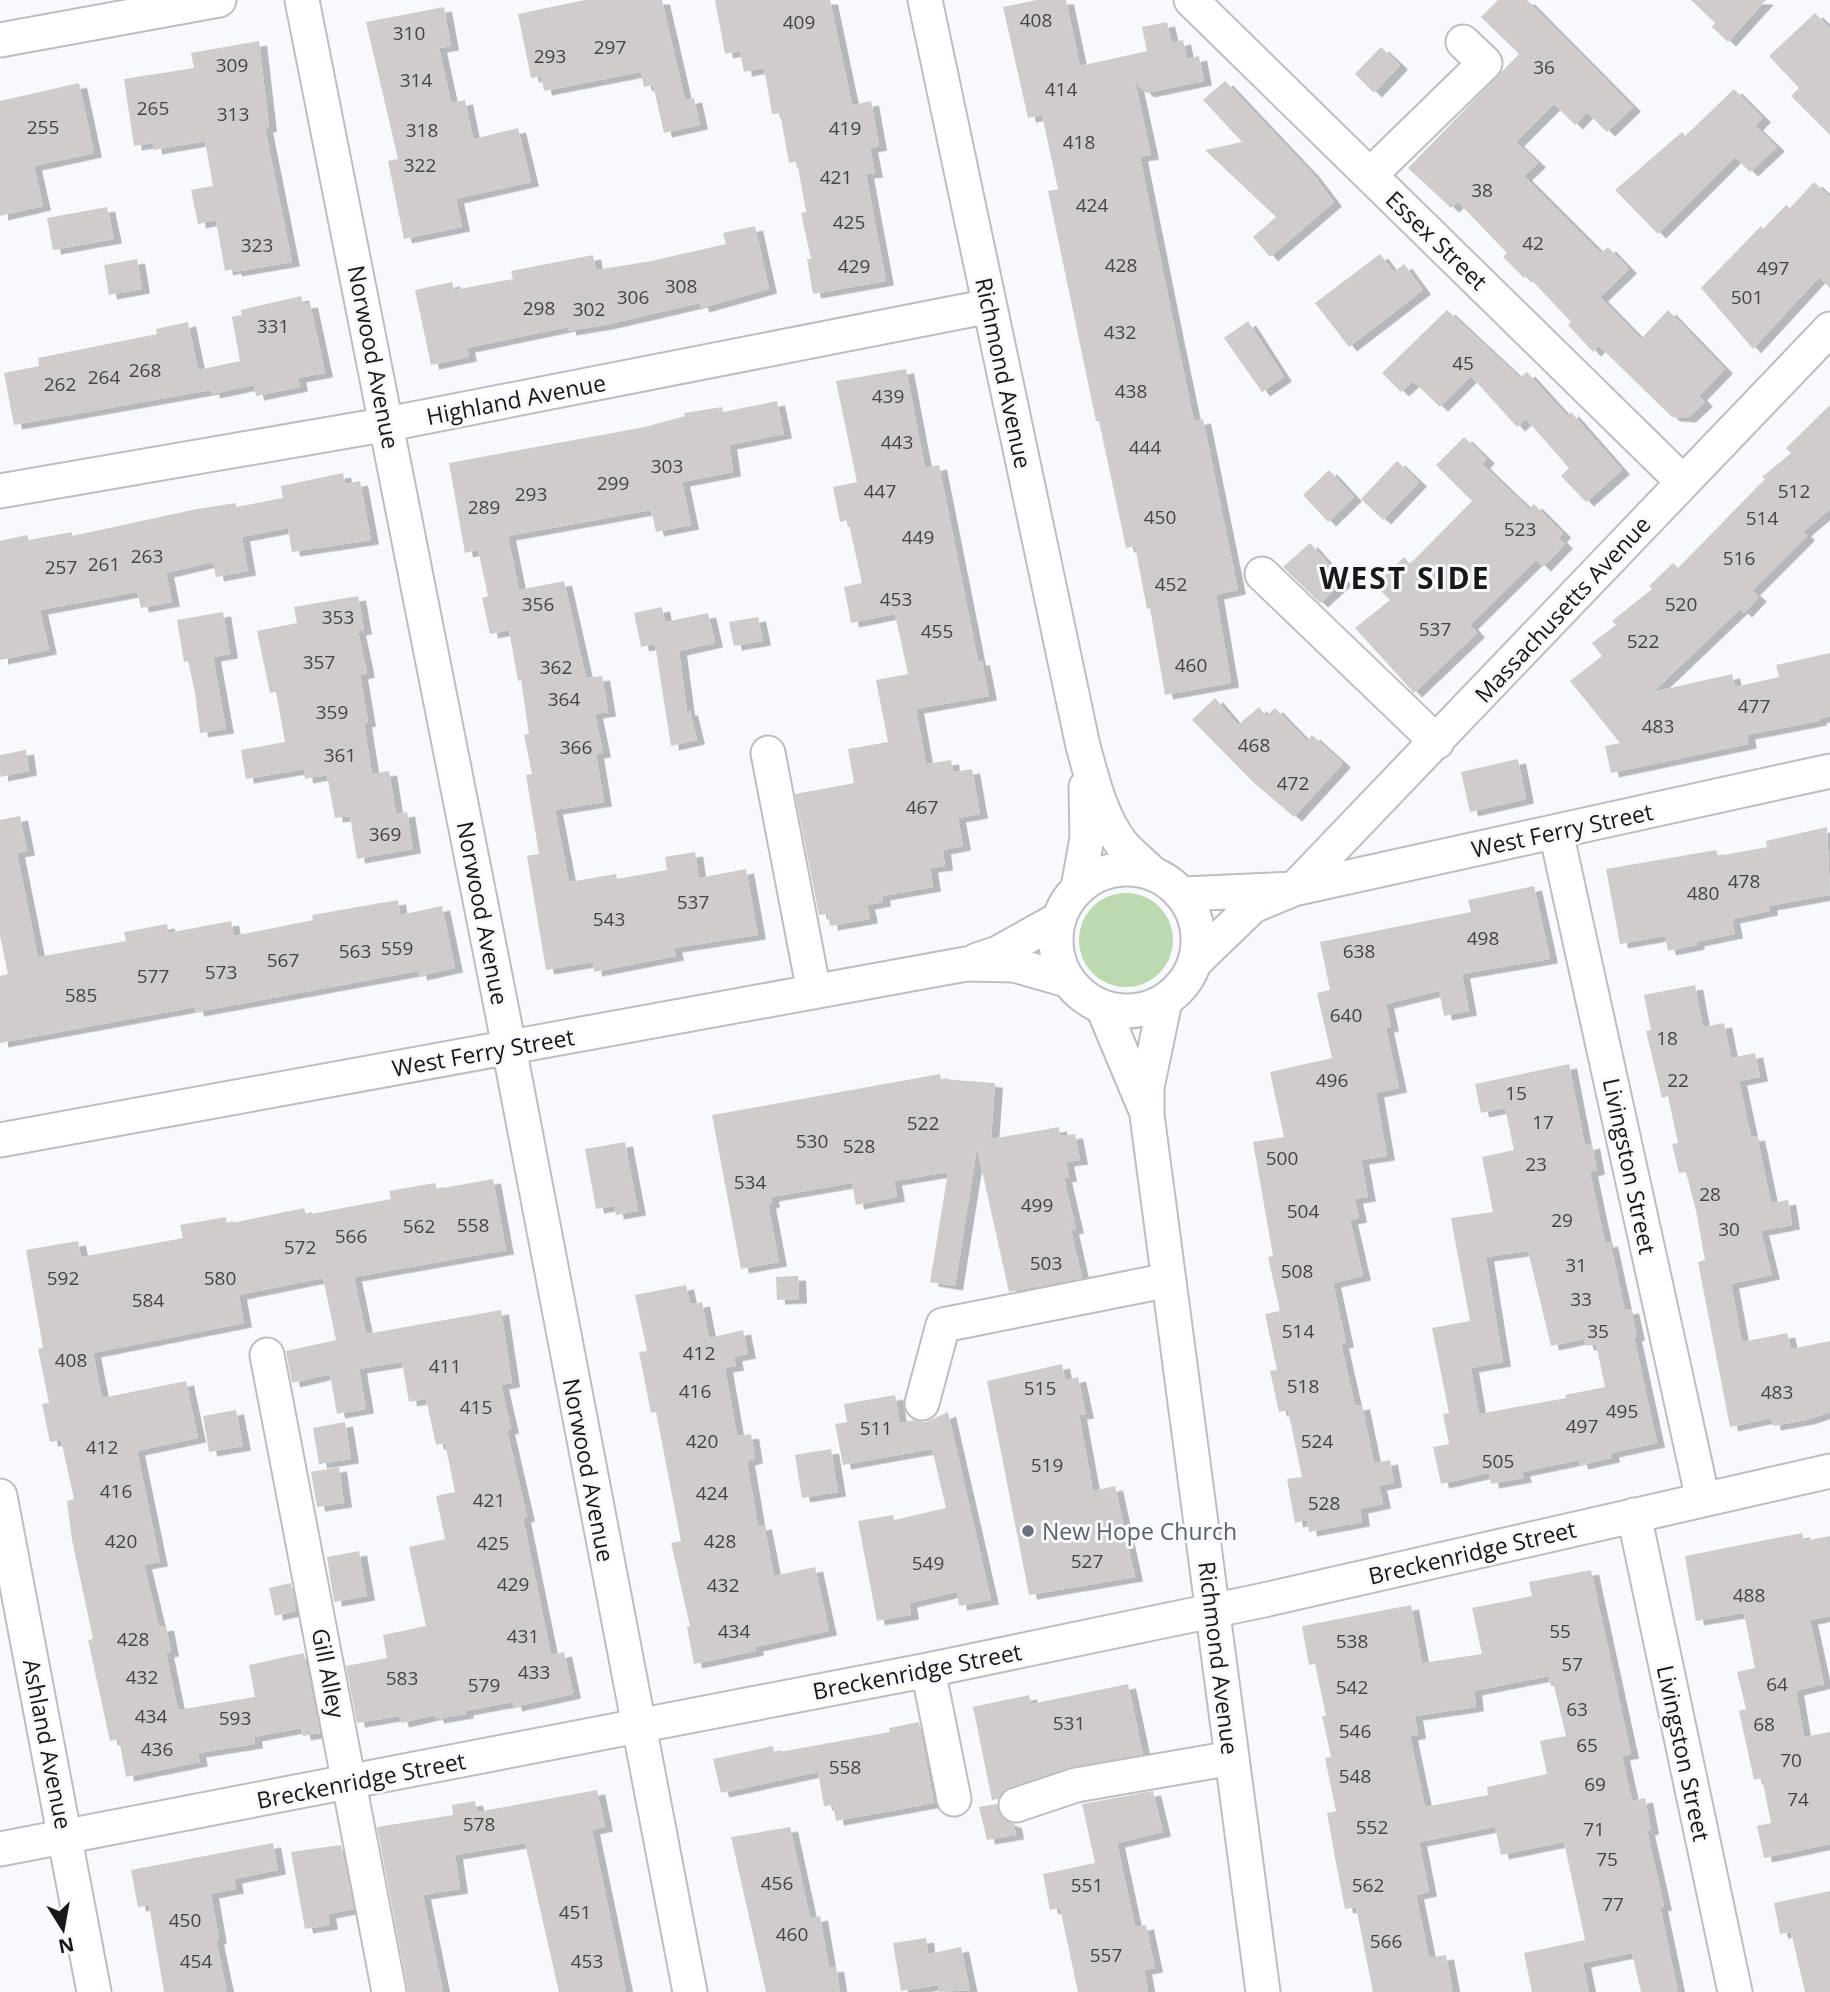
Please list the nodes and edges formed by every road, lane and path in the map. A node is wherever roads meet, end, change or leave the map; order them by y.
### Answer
1 (219, 0) edge
2 (302, 0) edge
3 (925, 0) edge
4 (1191, 0) edge
5 (0, 40) edge
6 (1463, 42) dead end
7 (1370, 175) junction
8 (990, 306) junction
9 (1830, 329) edge
10 (388, 424) junction
11 (1682, 481) junction
12 (0, 491) edge
13 (1262, 574) dead end
14 (1437, 742) junction
15 (1083, 746) junction
16 (768, 753) dead end
17 (1830, 771) edge
18 (1556, 832) junction
19 (1152, 873) junction
20 (1079, 888) junction
21 (1294, 889) junction
22 (1183, 894) junction
23 (1059, 919) junction
24 (1196, 961) junction
25 (965, 964) junction
26 (1067, 980) junction
27 (814, 992) junction
28 (1165, 1001) junction
29 (1103, 1008) junction
30 (509, 1047) junction
31 (1147, 1115) junction
32 (0, 1140) edge
33 (1169, 1280) junction
34 (267, 1355) dead end
35 (922, 1403) dead end
36 (1830, 1471) edge
37 (0, 1496) edge
38 (1703, 1500) junction
39 (1633, 1515) junction
40 (1215, 1610) junction
41 (928, 1670) junction
42 (638, 1725) junction
43 (1232, 1758) junction
44 (349, 1783) junction
45 (954, 1799) dead end
46 (1016, 1805) dead end
47 (66, 1837) junction
48 (0, 1849) edge
49 (94, 1992) edge
50 (389, 1992) edge
51 (690, 1992) edge
52 (1263, 1992) edge
53 (1735, 1992) edge

1 - 5 street
2 - 10 street, Norwood Avenue
3 - 8 street, Richmond Avenue
4 - 7 street, Essex Street
6 - 7 street
7 - 11 street, Essex Street
8 - 10 street, Highland Avenue
8 - 15 street, Richmond Avenue
9 - 11 street, Massachusetts Avenue
10 - 12 street, Highland Avenue
10 - 30 street, Norwood Avenue
11 - 14 street, Massachusetts Avenue
13 - 14 street
14 - 21 street, Massachusetts Avenue
15 - 19 street, Richmond Avenue
15 - 20 street, Richmond Avenue
16 - 27 street
17 - 18 street, West Ferry Street
18 - 21 street, West Ferry Street
18 - 38 street, Livingston Street
19 - 20 street
19 - 22 street
20 - 23 street
21 - 22 street, West Ferry Street
21 - 24 street, West Ferry Street
22 - 24 street
23 - 25 street, West Ferry Street
23 - 26 street
24 - 28 street
25 - 26 street, West Ferry Street
25 - 27 street, West Ferry Street
26 - 29 street
27 - 30 street, West Ferry Street
28 - 29 street
28 - 31 street, Richmond Avenue
29 - 31 street, Richmond Avenue
30 - 32 street, West Ferry Street
30 - 42 street, Norwood Avenue
31 - 33 street, Richmond Avenue
33 - 35 street
33 - 40 street, Richmond Avenue
34 - 44 street, Gill Alley
36 - 38 street, Breckenridge Street
37 - 47 street, Ashland Avenue
38 - 39 street, Breckenridge Street
39 - 40 street, Breckenridge Street
39 - 53 street, Livingston Street
40 - 41 street, Breckenridge Street
40 - 43 street, Richmond Avenue
41 - 42 street, Breckenridge Street
41 - 45 street
42 - 44 street, Breckenridge Street
42 - 51 street, Norwood Avenue
43 - 46 street
43 - 52 street, Richmond Avenue
44 - 47 street, Breckenridge Street
44 - 50 street, Gill Alley
47 - 48 street, Breckenridge Street
47 - 49 street, Ashland Avenue

